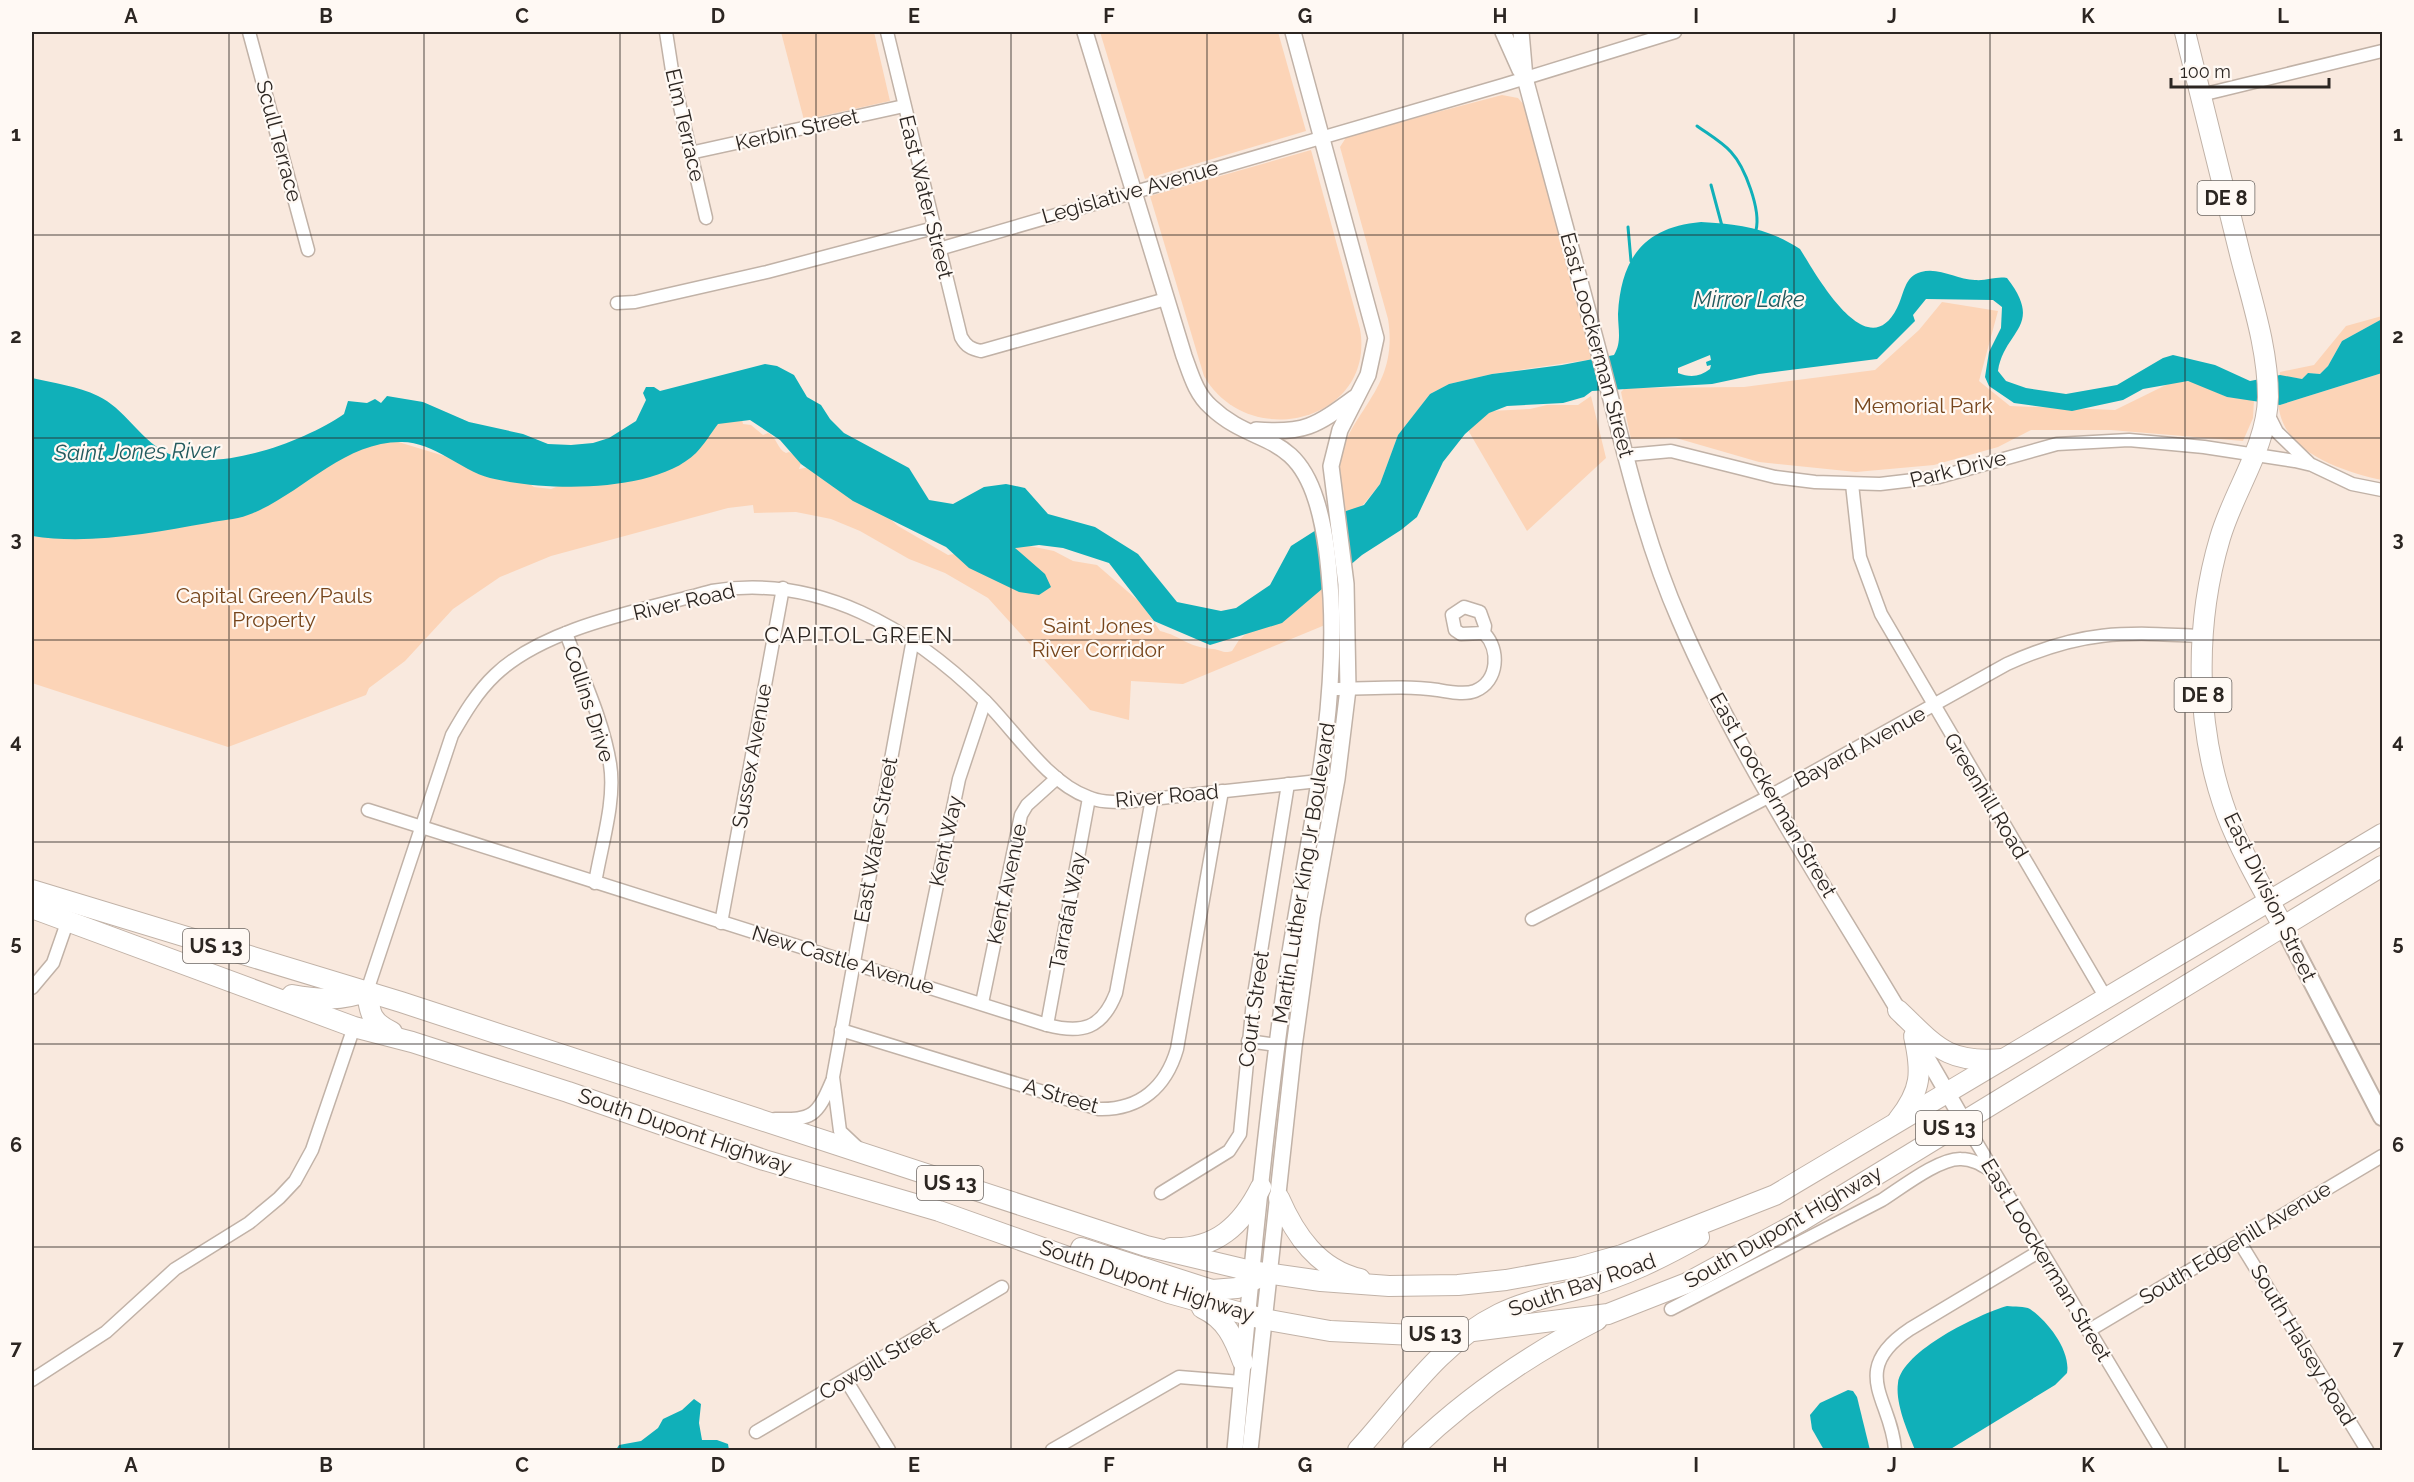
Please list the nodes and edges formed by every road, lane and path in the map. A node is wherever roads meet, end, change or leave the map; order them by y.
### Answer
1 (249, 32) edge
2 (666, 32) edge
3 (887, 32) edge
4 (1085, 32) edge
5 (1293, 32) edge
6 (1503, 32) edge
7 (1521, 32) edge
8 (1675, 32) edge
9 (2185, 32) edge
10 (2382, 51) edge
11 (1525, 78) junction
12 (2201, 95) junction
13 (904, 105) junction
14 (1322, 136) junction
15 (690, 153) junction
16 (1133, 192) junction
17 (706, 218) dead end
18 (934, 228) junction
19 (939, 249) junction
20 (308, 250) dead end
21 (1166, 299) junction
22 (617, 303) dead end
23 (1357, 397) junction
24 (2267, 411) junction
25 (1250, 430) junction
26 (2254, 454) junction
27 (1627, 455) junction
28 (2313, 465) junction
29 (1852, 484) junction
30 (2382, 490) edge
31 (1338, 586) junction
32 (783, 588) junction
33 (566, 633) junction
34 (1484, 633) dead end
35 (2203, 636) junction
36 (913, 639) junction
37 (1332, 688) junction
38 (1348, 689) junction
39 (985, 701) junction
40 (1933, 706) junction
41 (1057, 778) junction
42 (1320, 779) junction
43 (1337, 779) junction
44 (1288, 784) junction
45 (1222, 792) junction
46 (1770, 796) junction
47 (1089, 798) junction
48 (1152, 800) junction
49 (368, 810) dead end
50 (421, 825) junction
51 (2382, 834) edge
52 (2382, 866) edge
53 (595, 883) junction
54 (32, 890) edge
55 (2270, 901) junction
56 (32, 908) edge
57 (1532, 919) dead end
58 (68, 920) junction
59 (721, 923) junction
60 (2284, 928) junction
61 (853, 964) junction
62 (236, 982) junction
63 (917, 982) junction
64 (32, 988) edge
65 (352, 991) junction
66 (2106, 998) junction
67 (401, 1002) junction
68 (982, 1003) junction
69 (1898, 1010) junction
70 (370, 1011) junction
71 (1047, 1025) junction
72 (354, 1027) junction
73 (841, 1030) junction
74 (1914, 1036) junction
75 (1248, 1041) junction
76 (412, 1042) junction
77 (1276, 1045) junction
78 (2005, 1059) junction
79 (833, 1077) junction
80 (1948, 1094) junction
81 (2382, 1117) edge
82 (754, 1118) junction
83 (1963, 1120) junction
84 (1893, 1126) junction
85 (865, 1155) junction
86 (2382, 1156) edge
87 (1994, 1173) junction
88 (1261, 1187) junction
89 (1161, 1193) dead end
90 (1775, 1196) junction
91 (1279, 1198) junction
92 (939, 1211) junction
93 (2239, 1240) junction
94 (1146, 1246) junction
95 (2042, 1254) junction
96 (1256, 1276) junction
97 (1150, 1286) junction
98 (1389, 1286) junction
99 (1002, 1287) dead end
100 (1671, 1310) dead end
101 (1608, 1314) junction
102 (1255, 1317) junction
103 (1473, 1331) junction
104 (2088, 1331) junction
105 (1243, 1362) junction
106 (32, 1380) edge
107 (846, 1380) junction
108 (1241, 1382) junction
109 (756, 1432) dead end
110 (889, 1450) edge
111 (1052, 1450) edge
112 (1235, 1450) edge
113 (1250, 1450) edge
114 (1358, 1450) edge
115 (1412, 1450) edge
116 (1895, 1450) edge
117 (2160, 1450) edge
118 (2367, 1450) edge

1 - 20 street, Scull Terrace
2 - 15 street, Elm Terrace
3 - 13 street, East Water Street
4 - 16 street, Martin Luther King Jr Boulevard
5 - 14 street, Martin Luther King Jr Boulevard
6 - 11 street
7 - 11 street
8 - 11 street, Legislative Avenue
9 - 12 highway, DE 8
10 - 12 street
11 - 14 street, Legislative Avenue
11 - 27 street, East Loockerman Street
12 - 24 highway, DE 8
13 - 15 street, Kerbin Street
13 - 18 street, East Water Street
14 - 16 street, Legislative Avenue
14 - 23 street, Martin Luther King Jr Boulevard
15 - 17 street, Elm Terrace
16 - 19 street, Legislative Avenue
16 - 21 street, Martin Luther King Jr Boulevard
18 - 19 street, East Water Street
18 - 22 street
19 - 21 street, East Water Street
21 - 25 street, Martin Luther King Jr Boulevard
23 - 25 street
23 - 31 street, Martin Luther King Jr Boulevard
24 - 26 highway, DE 8
24 - 28 street
25 - 31 street, Martin Luther King Jr Boulevard
26 - 28 street, Park Drive
26 - 29 street, Park Drive
26 - 35 highway, East Division Street / DE 8
27 - 29 street, Park Drive
27 - 46 street, East Loockerman Street
28 - 30 street
29 - 40 street, Greenhill Road
31 - 37 street, Martin Luther King Jr Boulevard
31 - 38 street, Martin Luther King Jr Boulevard
32 - 33 street, River Road
32 - 36 street, River Road
32 - 59 street, Sussex Avenue
33 - 50 street, River Road
33 - 53 street, Collins Drive
34 - 38 street
35 - 40 street, Bayard Avenue
35 - 55 highway, East Division Street / DE 8
36 - 39 street, River Road
36 - 61 street, East Water Street
37 - 38 street
37 - 42 street, Martin Luther King Jr Boulevard
38 - 43 street, Martin Luther King Jr Boulevard
39 - 41 street, River Road
39 - 63 street, Kent Way
40 - 46 street, Bayard Avenue
40 - 66 street, Greenhill Road
41 - 47 street, River Road
41 - 68 street, Kent Avenue
42 - 43 street, River Road
42 - 44 street, River Road
42 - 77 street, Martin Luther King Jr Boulevard
43 - 91 street, Martin Luther King Jr Boulevard
44 - 45 street, River Road
44 - 75 street, Court Street
45 - 48 street, River Road
45 - 73 street, A Street
46 - 57 street, Bayard Avenue
46 - 69 street, East Loockerman Street
47 - 48 street, River Road
47 - 71 street, Tarrafal Way
48 - 71 street, New Castle Avenue
49 - 50 street, New Castle Avenue
50 - 53 street, New Castle Avenue
50 - 65 street, River Road
51 - 55 highway, US 13
52 - 60 highway, US 13
53 - 59 street, New Castle Avenue
54 - 65 highway, South Dupont Highway / US 13
55 - 60 highway, East Division Street / DE 8
55 - 66 highway, South Dupont Highway / US 13
56 - 58 highway, South Dupont Highway / US 13
58 - 62 highway, South Dupont Highway / US 13
58 - 64 street
59 - 61 street, New Castle Avenue
60 - 81 main road, East Division Street / DE 8
60 - 83 highway, South Dupont Highway / US 13
61 - 63 street, New Castle Avenue
61 - 73 street, East Water Street
62 - 65 highway
62 - 72 highway, South Dupont Highway / US 13
63 - 68 street, New Castle Avenue
65 - 67 highway, South Dupont Highway / US 13
65 - 70 highway
65 - 72 highway
66 - 78 highway, South Dupont Highway / US 13
67 - 70 highway
67 - 82 highway, South Dupont Highway / US 13
68 - 71 street, New Castle Avenue
69 - 74 street, East Loockerman Street
69 - 78 highway
70 - 72 highway
70 - 76 highway
72 - 76 highway, South Dupont Highway / US 13
72 - 106 street
73 - 79 street, East Water Street
74 - 80 street, East Loockerman Street
74 - 84 highway
75 - 77 street
75 - 89 street, Court Street
76 - 92 highway, South Dupont Highway / US 13
77 - 88 street, Martin Luther King Jr Boulevard
78 - 80 highway, South Dupont Highway / US 13
79 - 82 street, East Water Street
79 - 85 street, East Water Street
80 - 83 street, East Loockerman Street
80 - 84 highway, South Dupont Highway / US 13
82 - 85 highway, South Dupont Highway / US 13
83 - 87 street, East Loockerman Street
83 - 101 highway, South Dupont Highway / US 13
84 - 90 highway, South Dupont Highway / US 13
85 - 94 highway, South Dupont Highway / US 13
86 - 93 street, South Edgehill Avenue
87 - 95 street, East Loockerman Street
87 - 100 street
88 - 94 highway
88 - 96 street, Martin Luther King Jr Boulevard
90 - 98 highway, South Dupont Highway / US 13
90 - 103 highway, South Bay Road
91 - 96 street, Martin Luther King Jr Boulevard
91 - 98 highway
92 - 96 highway
92 - 97 highway, South Dupont Highway / US 13
93 - 104 street, South Edgehill Avenue
93 - 118 street, South Halsey Road
94 - 96 highway, South Dupont Highway / US 13
95 - 104 street, East Loockerman Street
95 - 116 street
96 - 98 highway, South Dupont Highway / US 13
96 - 102 street
97 - 102 highway, South Dupont Highway / US 13
97 - 105 highway
99 - 107 street, Cowgill Street
101 - 103 highway, South Dupont Highway / US 13
101 - 115 highway, South Bay Road
102 - 103 highway, South Dupont Highway / US 13
102 - 105 street
102 - 113 street
103 - 114 highway, South Bay Road
104 - 117 street, East Loockerman Street
105 - 108 street
107 - 109 street, Cowgill Street
107 - 110 street
108 - 111 street
108 - 112 street

